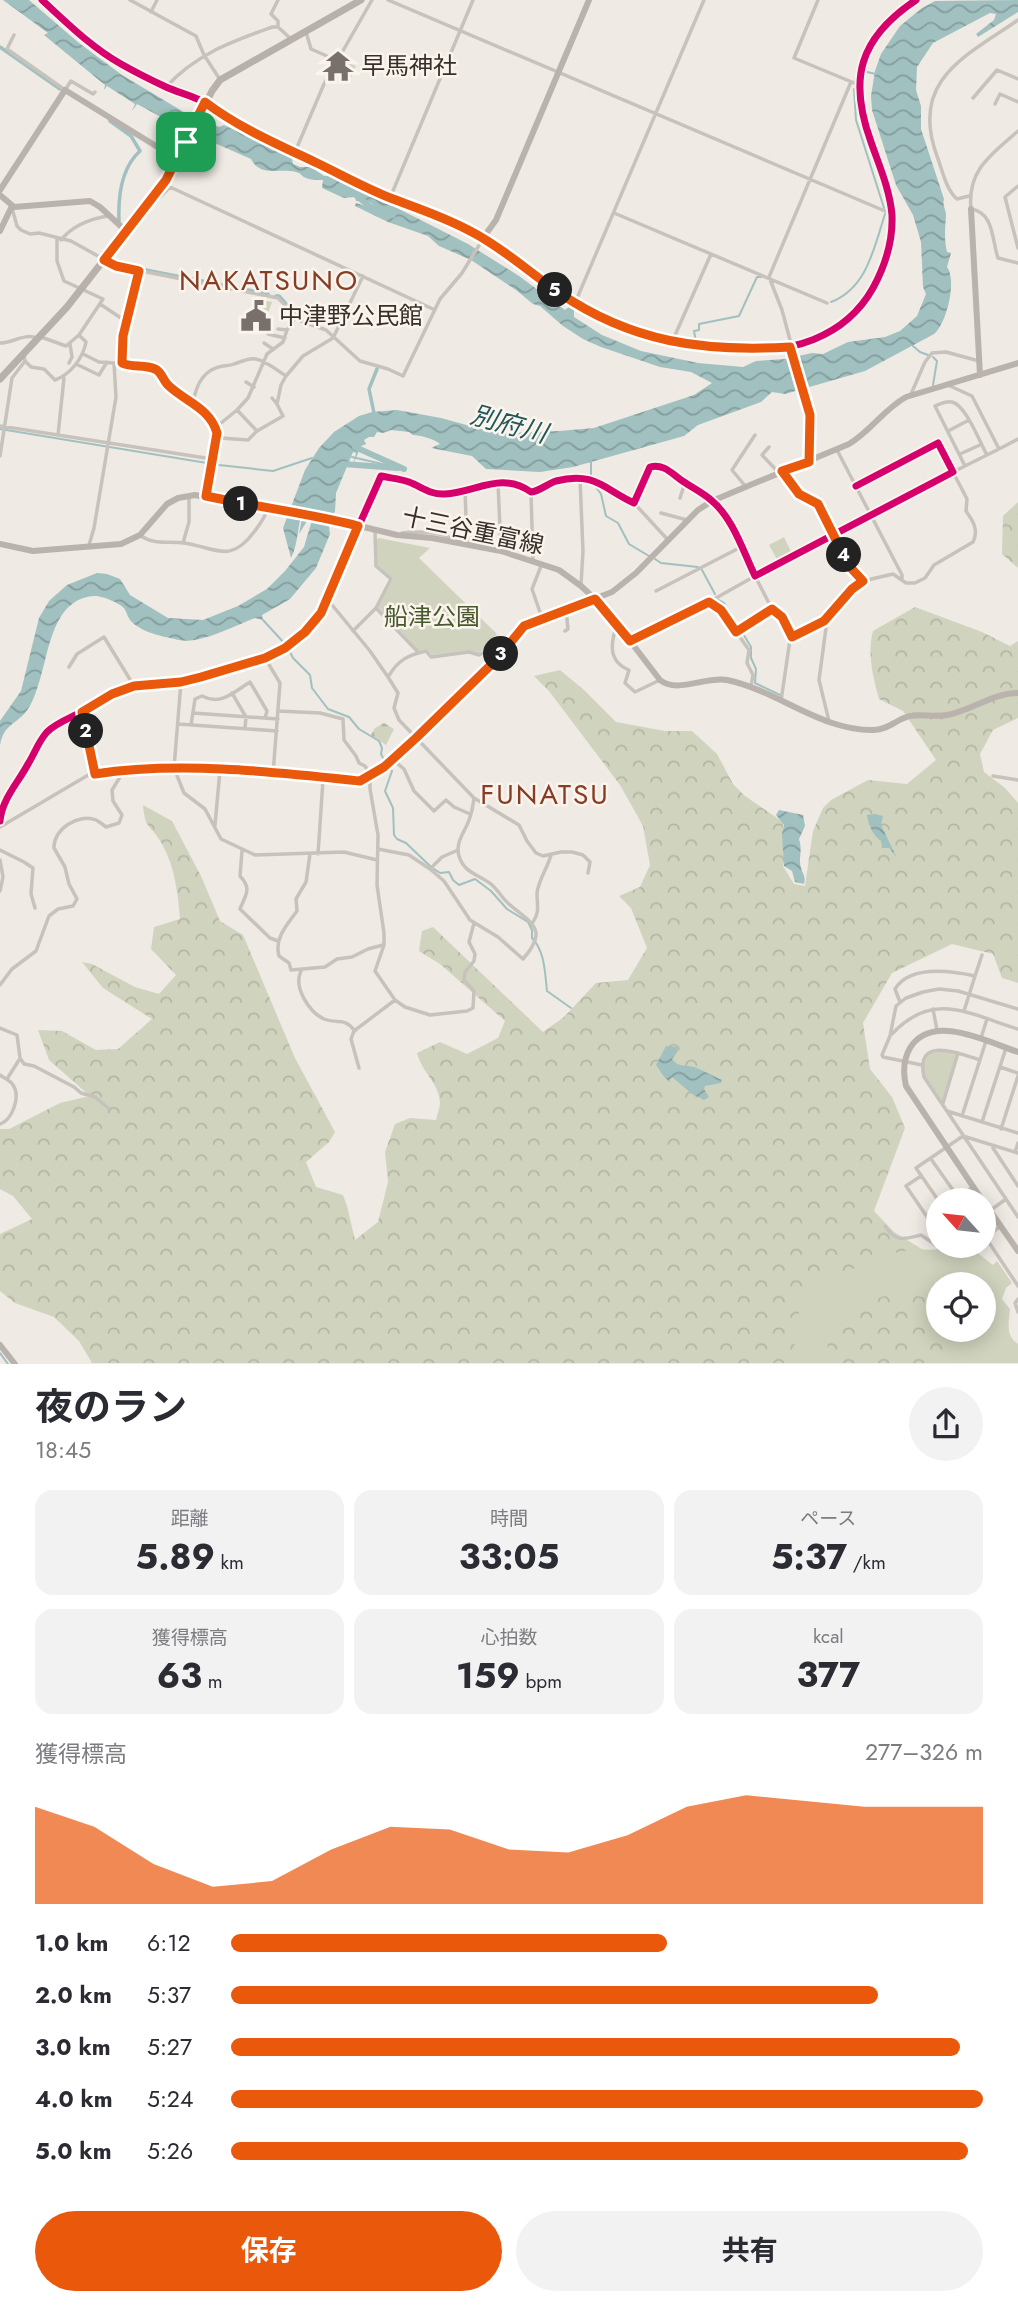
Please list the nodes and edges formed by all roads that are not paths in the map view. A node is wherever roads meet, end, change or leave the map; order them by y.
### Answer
1 (43, 0) edge
2 (130, 0) edge
3 (157, 0) edge
4 (278, 0) edge
5 (361, 0) edge
6 (372, 0) edge
7 (388, 0) edge
8 (473, 0) edge
9 (589, 0) edge
10 (704, 0) edge
11 (818, 0) edge
12 (916, 0) edge
13 (151, 12) junction
14 (1018, 20) edge
15 (278, 27) junction
16 (306, 30) junction
17 (460, 31) junction
18 (15, 35) dead end
19 (291, 39) junction
20 (204, 55) junction
21 (336, 60) junction
22 (558, 72) junction
23 (1018, 79) edge
24 (220, 80) junction
25 (851, 82) junction
26 (859, 85) junction
27 (166, 87) junction
28 (65, 90) junction
29 (95, 92) dead end
30 (973, 97) dead end
31 (1018, 102) edge
32 (205, 103) junction
33 (995, 104) dead end
34 (657, 113) junction
35 (1018, 131) edge
36 (295, 152) junction
37 (177, 159) junction
38 (811, 179) junction
39 (1018, 186) edge
40 (0, 190) edge
41 (0, 195) edge
42 (154, 196) junction
43 (969, 197) junction
44 (390, 198) junction
45 (12, 206) junction
46 (971, 209) junction
47 (614, 213) junction
48 (892, 214) junction
49 (110, 216) junction
50 (0, 231) edge
51 (126, 231) junction
52 (59, 239) junction
53 (482, 240) junction
54 (1018, 248) edge
55 (711, 254) junction
56 (104, 260) junction
57 (1018, 263) edge
58 (139, 271) junction
59 (363, 276) junction
60 (769, 277) junction
61 (82, 288) junction
62 (575, 303) junction
63 (827, 303) dead end
64 (100, 304) junction
65 (435, 310) junction
66 (296, 316) junction
67 (128, 322) junction
68 (278, 329) dead end
69 (287, 330) junction
70 (268, 334) dead end
71 (79, 335) junction
72 (40, 338) junction
73 (285, 338) junction
74 (333, 338) junction
75 (672, 342) junction
76 (0, 343) edge
77 (264, 343) dead end
78 (70, 344) junction
79 (790, 347) junction
80 (273, 349) junction
81 (82, 354) junction
82 (24, 358) junction
83 (107, 362) junction
84 (264, 362) junction
85 (979, 362) junction
86 (114, 363) junction
87 (122, 363) junction
88 (1018, 363) edge
89 (70, 364) junction
90 (76, 364) junction
91 (980, 375) junction
92 (286, 376) junction
93 (64, 377) junction
94 (0, 379) edge
95 (246, 382) dead end
96 (948, 385) junction
97 (254, 387) junction
98 (910, 396) junction
99 (272, 398) dead end
100 (193, 403) junction
101 (277, 404) junction
102 (237, 410) junction
103 (983, 419) junction
104 (970, 422) junction
105 (3, 430) edge
106 (216, 431) junction
107 (257, 431) junction
108 (948, 431) junction
109 (58, 435) junction
110 (755, 435) dead end
111 (1018, 439) edge
112 (109, 444) junction
113 (981, 445) junction
114 (769, 447) dead end
115 (999, 449) junction
116 (837, 450) junction
117 (960, 454) junction
118 (0, 456) edge
119 (987, 456) junction
120 (809, 462) junction
121 (212, 463) junction
122 (965, 466) junction
123 (781, 472) junction
124 (953, 472) junction
125 (580, 479) junction
126 (498, 483) junction
127 (684, 483) junction
128 (856, 486) junction
129 (746, 487) junction
130 (465, 491) junction
131 (531, 492) junction
132 (188, 495) junction
133 (206, 496) junction
134 (680, 498) dead end
135 (712, 501) junction
136 (634, 503) junction
137 (268, 508) junction
138 (661, 513) dead end
139 (871, 516) junction
140 (687, 520) junction
141 (358, 526) junction
142 (374, 529) junction
143 (834, 534) junction
144 (140, 535) junction
145 (668, 540) junction
146 (183, 543) junction
147 (0, 544) edge
148 (467, 544) junction
149 (88, 547) junction
150 (741, 547) junction
151 (501, 551) junction
152 (533, 560) junction
153 (541, 564) junction
154 (755, 576) junction
155 (901, 579) junction
156 (863, 581) junction
157 (581, 586) junction
158 (656, 591) dead end
159 (595, 599) junction
160 (328, 600) junction
161 (709, 602) junction
162 (376, 608) junction
163 (772, 609) junction
164 (566, 610) junction
165 (542, 620) junction
166 (824, 621) junction
167 (617, 624) junction
168 (353, 631) junction
169 (565, 631) dead end
170 (736, 632) junction
171 (792, 637) junction
172 (630, 641) junction
173 (419, 653) junction
174 (265, 658) junction
175 (498, 658) junction
176 (69, 667) dead end
177 (388, 677) junction
178 (660, 680) junction
179 (181, 682) junction
180 (134, 686) junction
181 (751, 686) junction
182 (232, 693) junction
183 (1018, 693) edge
184 (781, 701) junction
185 (278, 711) junction
186 (82, 712) junction
187 (193, 713) junction
188 (246, 716) junction
189 (265, 718) junction
190 (278, 719) junction
191 (830, 723) junction
192 (178, 724) junction
193 (191, 725) junction
194 (245, 728) junction
195 (277, 731) junction
196 (416, 738) junction
197 (391, 760) junction
198 (174, 768) junction
199 (125, 769) junction
200 (220, 770) junction
201 (95, 774) junction
202 (273, 774) junction
203 (993, 776) dead end
204 (324, 777) junction
205 (370, 777) junction
206 (1018, 780) edge
207 (474, 797) junction
208 (471, 815) junction
209 (0, 821) edge
210 (0, 827) edge
211 (214, 827) junction
212 (378, 849) junction
213 (0, 850) edge
214 (242, 850) junction
215 (458, 850) junction
216 (310, 854) junction
217 (318, 854) junction
218 (551, 854) junction
219 (0, 860) edge
220 (377, 860) junction
221 (430, 869) junction
222 (588, 873) dead end
223 (0, 891) edge
224 (35, 908) dead end
225 (533, 922) junction
226 (474, 923) junction
227 (278, 941) junction
228 (384, 945) junction
229 (982, 955) dead end
230 (302, 971) junction
231 (975, 976) junction
232 (0, 985) edge
233 (969, 994) junction
234 (396, 1000) junction
235 (900, 1002) junction
236 (933, 1009) junction
237 (1018, 1009) edge
238 (964, 1011) junction
239 (987, 1019) junction
240 (0, 1028) edge
241 (1018, 1029) edge
242 (937, 1030) junction
243 (355, 1031) junction
244 (890, 1035) junction
245 (984, 1040) junction
246 (1006, 1048) junction
247 (1018, 1052) edge
248 (958, 1053) junction
249 (20, 1059) junction
250 (980, 1060) junction
251 (905, 1061) junction
252 (922, 1065) junction
253 (1000, 1067) junction
254 (359, 1068) dead end
255 (0, 1075) edge
256 (1018, 1075) edge
257 (7, 1079) junction
258 (943, 1103) junction
259 (108, 1108) dead end
260 (947, 1111) junction
261 (962, 1116) junction
262 (982, 1122) junction
263 (0, 1124) edge
264 (1001, 1129) junction
265 (1018, 1133) edge
266 (963, 1136) junction
267 (1018, 1143) edge
268 (993, 1146) junction
269 (948, 1147) junction
270 (1016, 1153) edge
271 (931, 1159) junction
272 (921, 1176) junction
273 (1018, 1186) edge
274 (973, 1187) edge
275 (930, 1188) edge
276 (949, 1188) edge
277 (1006, 1199) junction
278 (996, 1206) edge
279 (926, 1215) edge
280 (1018, 1217) edge
281 (996, 1220) edge
282 (885, 1226) dead end
283 (1001, 1226) junction
284 (996, 1229) edge
285 (926, 1238) edge
286 (1018, 1251) edge
287 (996, 1254) edge
288 (1018, 1286) edge
289 (1018, 1299) edge
290 (1018, 1312) edge
291 (0, 1345) edge
292 (15, 1363) edge

1 - 27 street
2 - 13 street
3 - 13 street
4 - 15 street
5 - 16 main road
6 - 21 street
7 - 17 street
8 - 17 street
9 - 22 street
10 - 34 street
11 - 25 street
12 - 26 street
13 - 20 street
14 - 43 street
15 - 19 street
15 - 20 street
16 - 19 main road
16 - 21 street
17 - 22 street
17 - 44 street
18 - 28 street
19 - 24 main road
20 - 24 street
20 - 27 street
21 - 36 street
22 - 34 street
22 - 53 street
23 - 30 street
24 - 32 main road
25 - 26 street
25 - 38 street
26 - 48 street
27 - 32 street
28 - 29 street
28 - 37 street
28 - 40 street
31 - 33 street
32 - 36 street
32 - 37 main road
34 - 38 street
34 - 47 street
35 - 43 street
36 - 44 street
37 - 42 main road
38 - 48 street
38 - 60 street
39 - 54 street
41 - 45 street
42 - 51 main road
42 - 59 street
43 - 46 street
44 - 53 street
45 - 49 street
45 - 50 street
45 - 52 street
46 - 57 street
46 - 85 street
47 - 55 street
47 - 62 street
48 - 79 street
49 - 51 street
49 - 52 street
51 - 56 main road
52 - 56 street
52 - 61 street
53 - 62 street
53 - 65 street
55 - 60 street
55 - 75 street
56 - 58 street
56 - 61 main road
58 - 66 street
58 - 67 street
59 - 65 street
59 - 74 street
60 - 63 street
60 - 79 street
61 - 64 street
61 - 72 main road
62 - 75 street
64 - 67 street
64 - 71 street
65 - 74 street
66 - 69 street
66 - 74 street
67 - 87 street
68 - 69 street
69 - 73 street
70 - 73 street
71 - 78 street
71 - 81 street
72 - 76 street
72 - 78 street
72 - 82 main road
73 - 80 street
74 - 92 street
75 - 79 street
77 - 80 street
78 - 89 street
79 - 120 street
80 - 84 street
81 - 83 street
81 - 90 street
82 - 93 street
82 - 94 main road
82 - 105 street
83 - 86 street
83 - 90 street
84 - 92 street
84 - 97 street
84 - 100 street
85 - 91 street
85 - 98 street
86 - 87 street
86 - 112 street
87 - 100 street
88 - 91 street
89 - 90 street
89 - 93 street
91 - 96 street
92 - 101 street
93 - 109 street
95 - 97 street
96 - 98 street
96 - 103 street
97 - 102 street
98 - 116 street
99 - 101 street
100 - 106 street
101 - 107 street
102 - 106 street
102 - 107 street
103 - 104 street
103 - 115 street
104 - 108 street
104 - 108 street
104 - 113 street
105 - 109 street
105 - 118 street
106 - 107 street
106 - 121 street
108 - 117 street
109 - 112 street
110 - 129 street
111 - 115 street
112 - 121 street
112 - 149 street
113 - 117 street
113 - 119 street
114 - 123 street
115 - 119 street
116 - 120 street
116 - 128 street
117 - 122 street
119 - 122 street
120 - 123 street
121 - 133 street
122 - 124 street
123 - 129 street
123 - 143 street
124 - 128 street
124 - 139 street
124 - 155 street
125 - 131 street
125 - 136 street
125 - 157 street
126 - 130 street
126 - 131 street
126 - 151 street
127 - 134 street
127 - 135 street
127 - 136 street
128 - 139 street
129 - 135 street
130 - 141 street
130 - 148 street
131 - 152 street
132 - 133 street, 十三谷重富線
132 - 144 street
132 - 146 street
133 - 137 street, 十三谷重富線
135 - 140 street
135 - 150 street
136 - 145 street
137 - 141 street, 十三谷重富線
137 - 146 street
138 - 140 street
139 - 143 street
139 - 155 street
140 - 145 street
141 - 142 street, 十三谷重富線
141 - 160 street
142 - 148 street, 十三谷重富線
142 - 162 street
143 - 154 street
143 - 156 street
144 - 146 street
144 - 149 street
145 - 159 street
147 - 149 street
148 - 151 street, 十三谷重富線
150 - 154 street
150 - 158 street
151 - 152 street, 十三谷重富線
152 - 153 street, 十三谷重富線
153 - 157 street, 十三谷重富線
153 - 165 street
154 - 161 street
154 - 163 street
155 - 156 street
156 - 166 street
157 - 159 street, 十三谷重富線
159 - 164 street
159 - 167 street, 十三谷重富線
160 - 168 street
160 - 174 street
161 - 170 street
161 - 172 street
162 - 168 street
162 - 173 street
163 - 170 street
163 - 171 street
164 - 165 street
164 - 169 street
165 - 175 street
166 - 171 street
166 - 191 street
167 - 172 street, 十三谷重富線
167 - 178 street
168 - 177 street
170 - 181 street
171 - 184 street
172 - 178 street, 十三谷重富線
173 - 175 street
173 - 177 street
174 - 179 street
174 - 185 street
175 - 196 street
176 - 180 street
177 - 196 street
178 - 181 street
179 - 180 street
179 - 192 street
180 - 186 street
181 - 184 street
182 - 187 street
182 - 188 street
182 - 189 street
183 - 191 street
184 - 191 street
185 - 190 street
185 - 205 street
186 - 201 street
186 - 209 street
187 - 188 street
187 - 193 street
188 - 189 street
188 - 194 street
189 - 190 street
190 - 195 street
192 - 193 street
192 - 198 street
193 - 194 street
194 - 195 street
195 - 202 street
196 - 197 street
196 - 207 street
197 - 205 street
197 - 208 street
198 - 199 street
198 - 200 street
198 - 211 street
199 - 201 street
199 - 232 street
200 - 202 street
200 - 211 street
201 - 210 street
202 - 204 street
203 - 206 street
204 - 205 street
204 - 217 street
205 - 212 street
207 - 208 street
207 - 218 street
208 - 215 street
211 - 214 street
212 - 220 street
212 - 221 street
213 - 224 street
214 - 216 street
214 - 227 street
215 - 221 street
215 - 225 street
216 - 217 street
216 - 227 street
217 - 220 street
218 - 222 street
218 - 225 street
219 - 223 street
220 - 228 street
221 - 226 street
225 - 226 street
226 - 234 street
227 - 230 street
228 - 230 street
228 - 234 street
229 - 231 street
230 - 243 street
231 - 233 street
231 - 235 street
233 - 235 street
233 - 237 street
233 - 238 street
234 - 243 street
235 - 244 street
236 - 238 street
236 - 242 street
236 - 244 street
238 - 239 street
239 - 241 street
239 - 245 street
240 - 249 street
242 - 245 street
242 - 251 street
243 - 254 street
244 - 251 street
245 - 246 street
245 - 250 street
246 - 247 street
246 - 253 street
248 - 250 street
248 - 252 street
248 - 258 street
249 - 257 street
249 - 259 street
250 - 261 street
251 - 252 street
251 - 269 street
252 - 258 street
253 - 256 street
253 - 262 street
255 - 257 street
256 - 264 street
257 - 263 street
258 - 260 street
260 - 261 street
260 - 266 street
261 - 262 street
262 - 264 street
264 - 265 street
266 - 268 street
266 - 269 street
266 - 277 street
267 - 270 street
268 - 270 street
268 - 273 street
269 - 271 street
269 - 274 street
271 - 272 street
271 - 276 street
272 - 275 street
272 - 279 street
277 - 278 street
277 - 280 street
281 - 283 street
282 - 285 street
283 - 284 street
283 - 286 street
287 - 288 street
289 - 290 street
291 - 292 street

